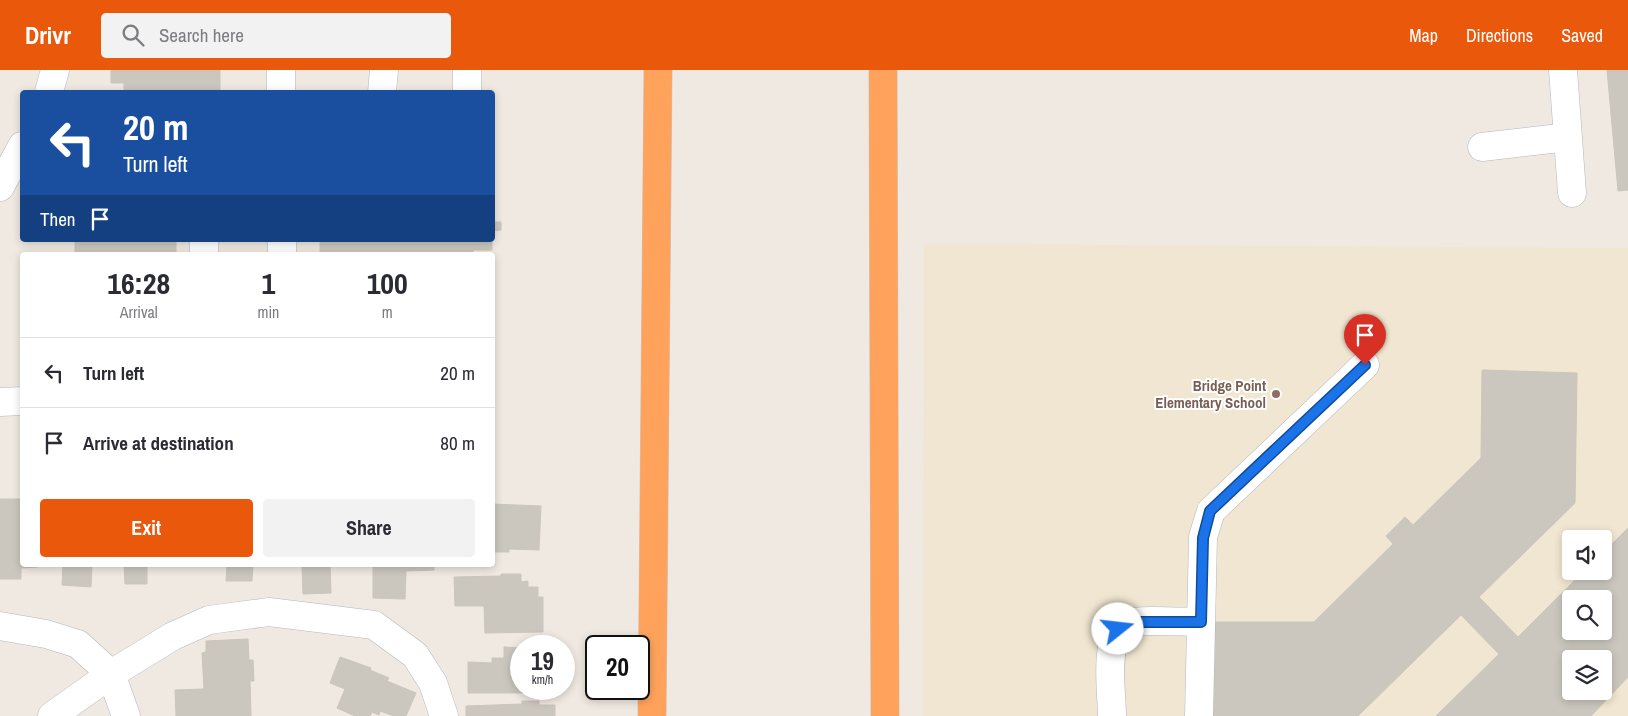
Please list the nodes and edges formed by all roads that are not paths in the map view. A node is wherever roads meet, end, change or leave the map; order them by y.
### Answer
1 (56, 70) edge
2 (281, 70) edge
3 (384, 70) edge
4 (467, 70) edge
5 (658, 70) edge
6 (883, 70) edge
7 (1563, 70) edge
8 (50, 90) edge
9 (281, 90) edge
10 (382, 90) edge
11 (467, 90) edge
12 (1568, 137) junction
13 (1482, 147) dead end
14 (20, 149) edge
15 (3, 175) edge
16 (1572, 193) dead end
17 (1365, 365) dead end
18 (20, 401) edge
19 (0, 402) edge
20 (1201, 622) junction
21 (0, 626) edge
22 (111, 674) junction
23 (52, 716) edge
24 (126, 716) edge
25 (444, 716) edge
26 (652, 716) edge
27 (884, 716) edge
28 (1112, 716) edge
29 (1199, 716) edge

1 - 8 street
2 - 9 street
3 - 10 street
4 - 11 street
5 - 26 highway
6 - 27 highway
7 - 12 street
12 - 13 street
12 - 16 street
14 - 15 street
17 - 20 street
18 - 19 street
20 - 28 street
20 - 29 street
21 - 22 street
22 - 23 street
22 - 24 street
22 - 25 street

